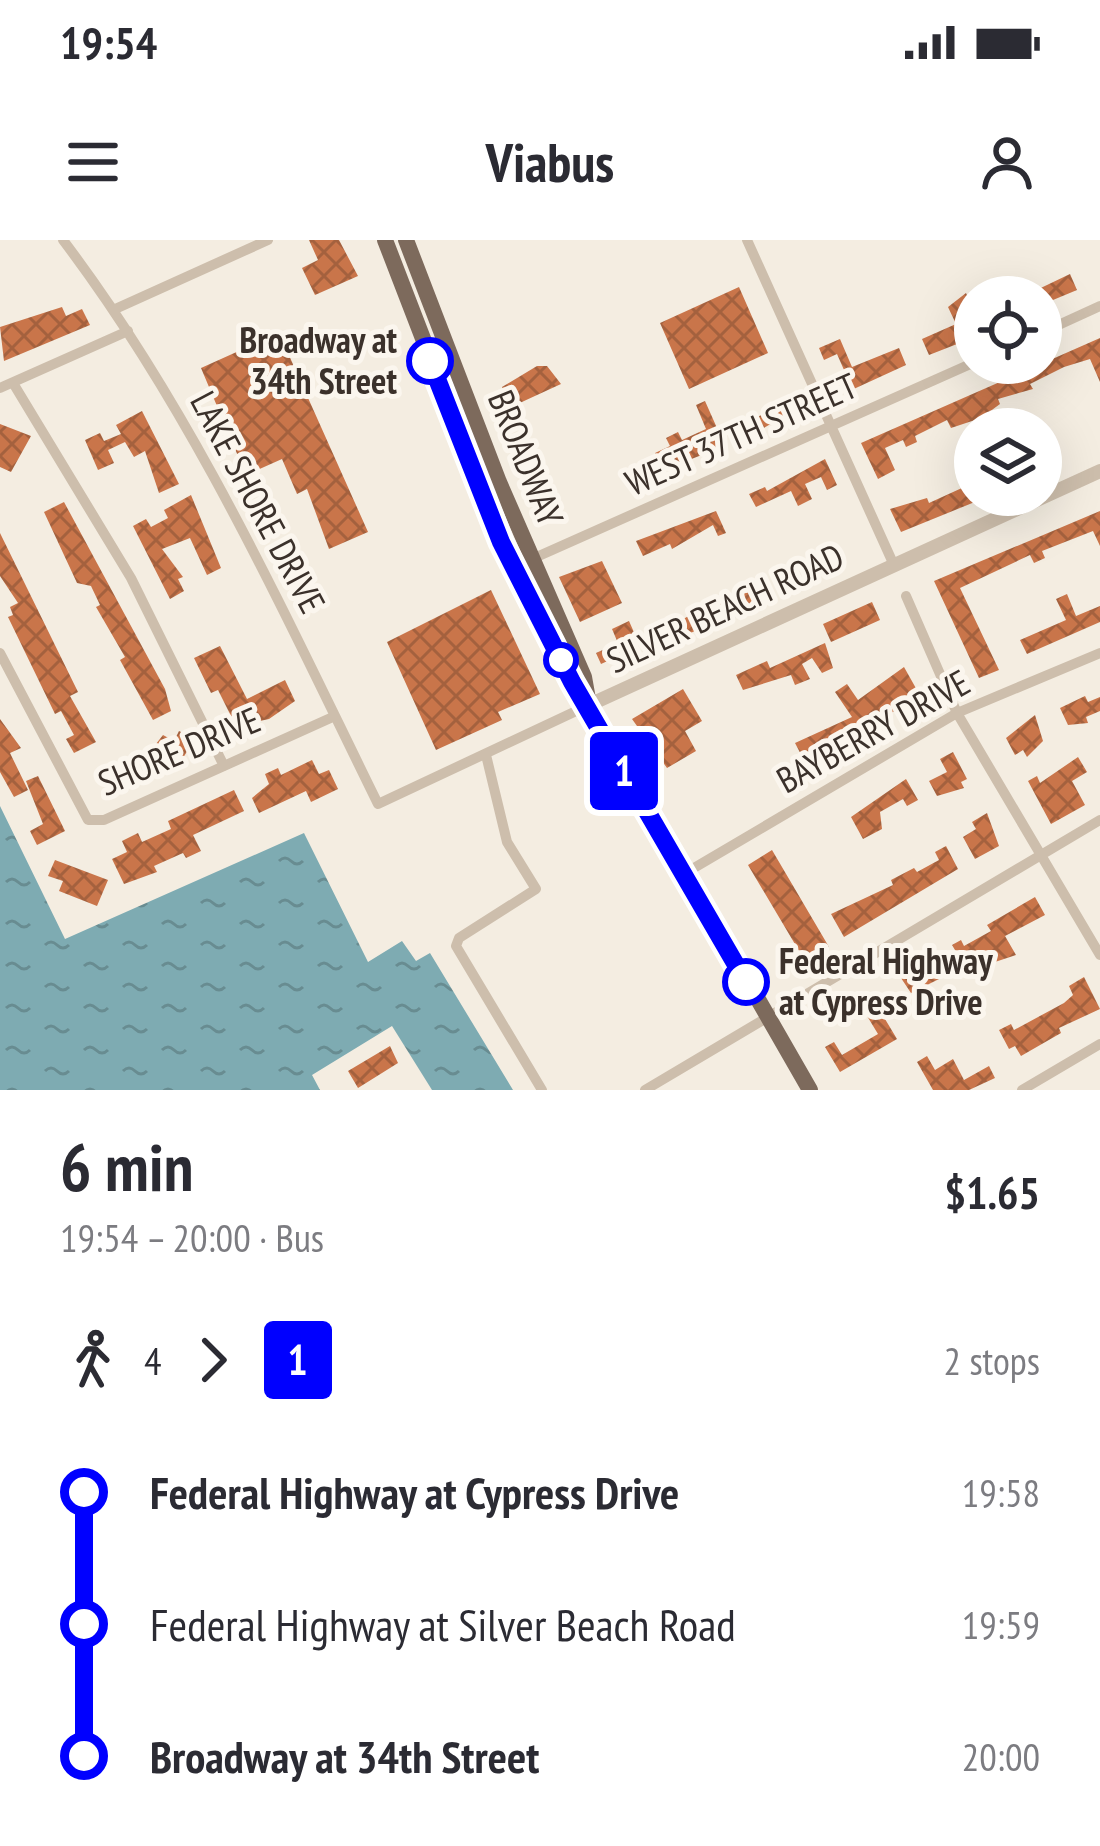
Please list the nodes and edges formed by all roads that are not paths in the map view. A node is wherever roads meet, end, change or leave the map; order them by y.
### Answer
1 (63, 240) edge
2 (268, 240) edge
3 (385, 240) edge
4 (406, 240) edge
5 (747, 240) edge
6 (1100, 307) edge
7 (113, 310) junction
8 (1062, 324) edge
9 (128, 332) junction
10 (954, 371) edge
11 (438, 381) junction
12 (6, 386) edge
13 (830, 427) junction
14 (1100, 471) edge
15 (499, 482) junction
16 (532, 559) junction
17 (893, 563) junction
18 (907, 596) dead end
19 (0, 653) edge
20 (1100, 653) edge
21 (588, 702) junction
22 (957, 713) junction
23 (335, 716) junction
24 (486, 755) junction
25 (224, 766) junction
26 (379, 804) joint
27 (1100, 820) edge
28 (1041, 855) junction
29 (682, 875) junction
30 (1100, 955) edge
31 (767, 1018) junction
32 (1100, 1044) edge
33 (542, 1090) edge
34 (645, 1090) edge
35 (810, 1090) edge
36 (1022, 1090) edge

1 - 7 street, LAKE SHORE DRIVE
2 - 7 street
3 - 11 main road, BROADWAY
4 - 15 main road, BROADWAY
5 - 13 street
6 - 8 street
7 - 9 street, LAKE SHORE DRIVE
9 - 12 street
9 - 23 street, LAKE SHORE DRIVE
10 - 13 street, WEST 37TH STREET
11 - 15 main road
11 - 21 main road, BROADWAY
12 - 25 street
13 - 16 street, WEST 37TH STREET
13 - 17 street
14 - 17 street, SILVER BEACH ROAD
15 - 16 main road, BROADWAY
16 - 21 main road, BROADWAY
17 - 21 street, SILVER BEACH ROAD
18 - 22 street
19 - 25 street, SHORE DRIVE
20 - 22 street, BAYBERRY DRIVE
21 - 24 street, SILVER BEACH ROAD
21 - 29 main road
22 - 28 street
22 - 29 street, BAYBERRY DRIVE
23 - 25 street, SHORE DRIVE
23 - 26 street, LAKE SHORE DRIVE
24 - 26 street, SILVER BEACH ROAD
24 - 33 street
27 - 28 street
28 - 30 street
28 - 31 street
29 - 31 main road
31 - 34 street
31 - 35 main road
32 - 36 street

